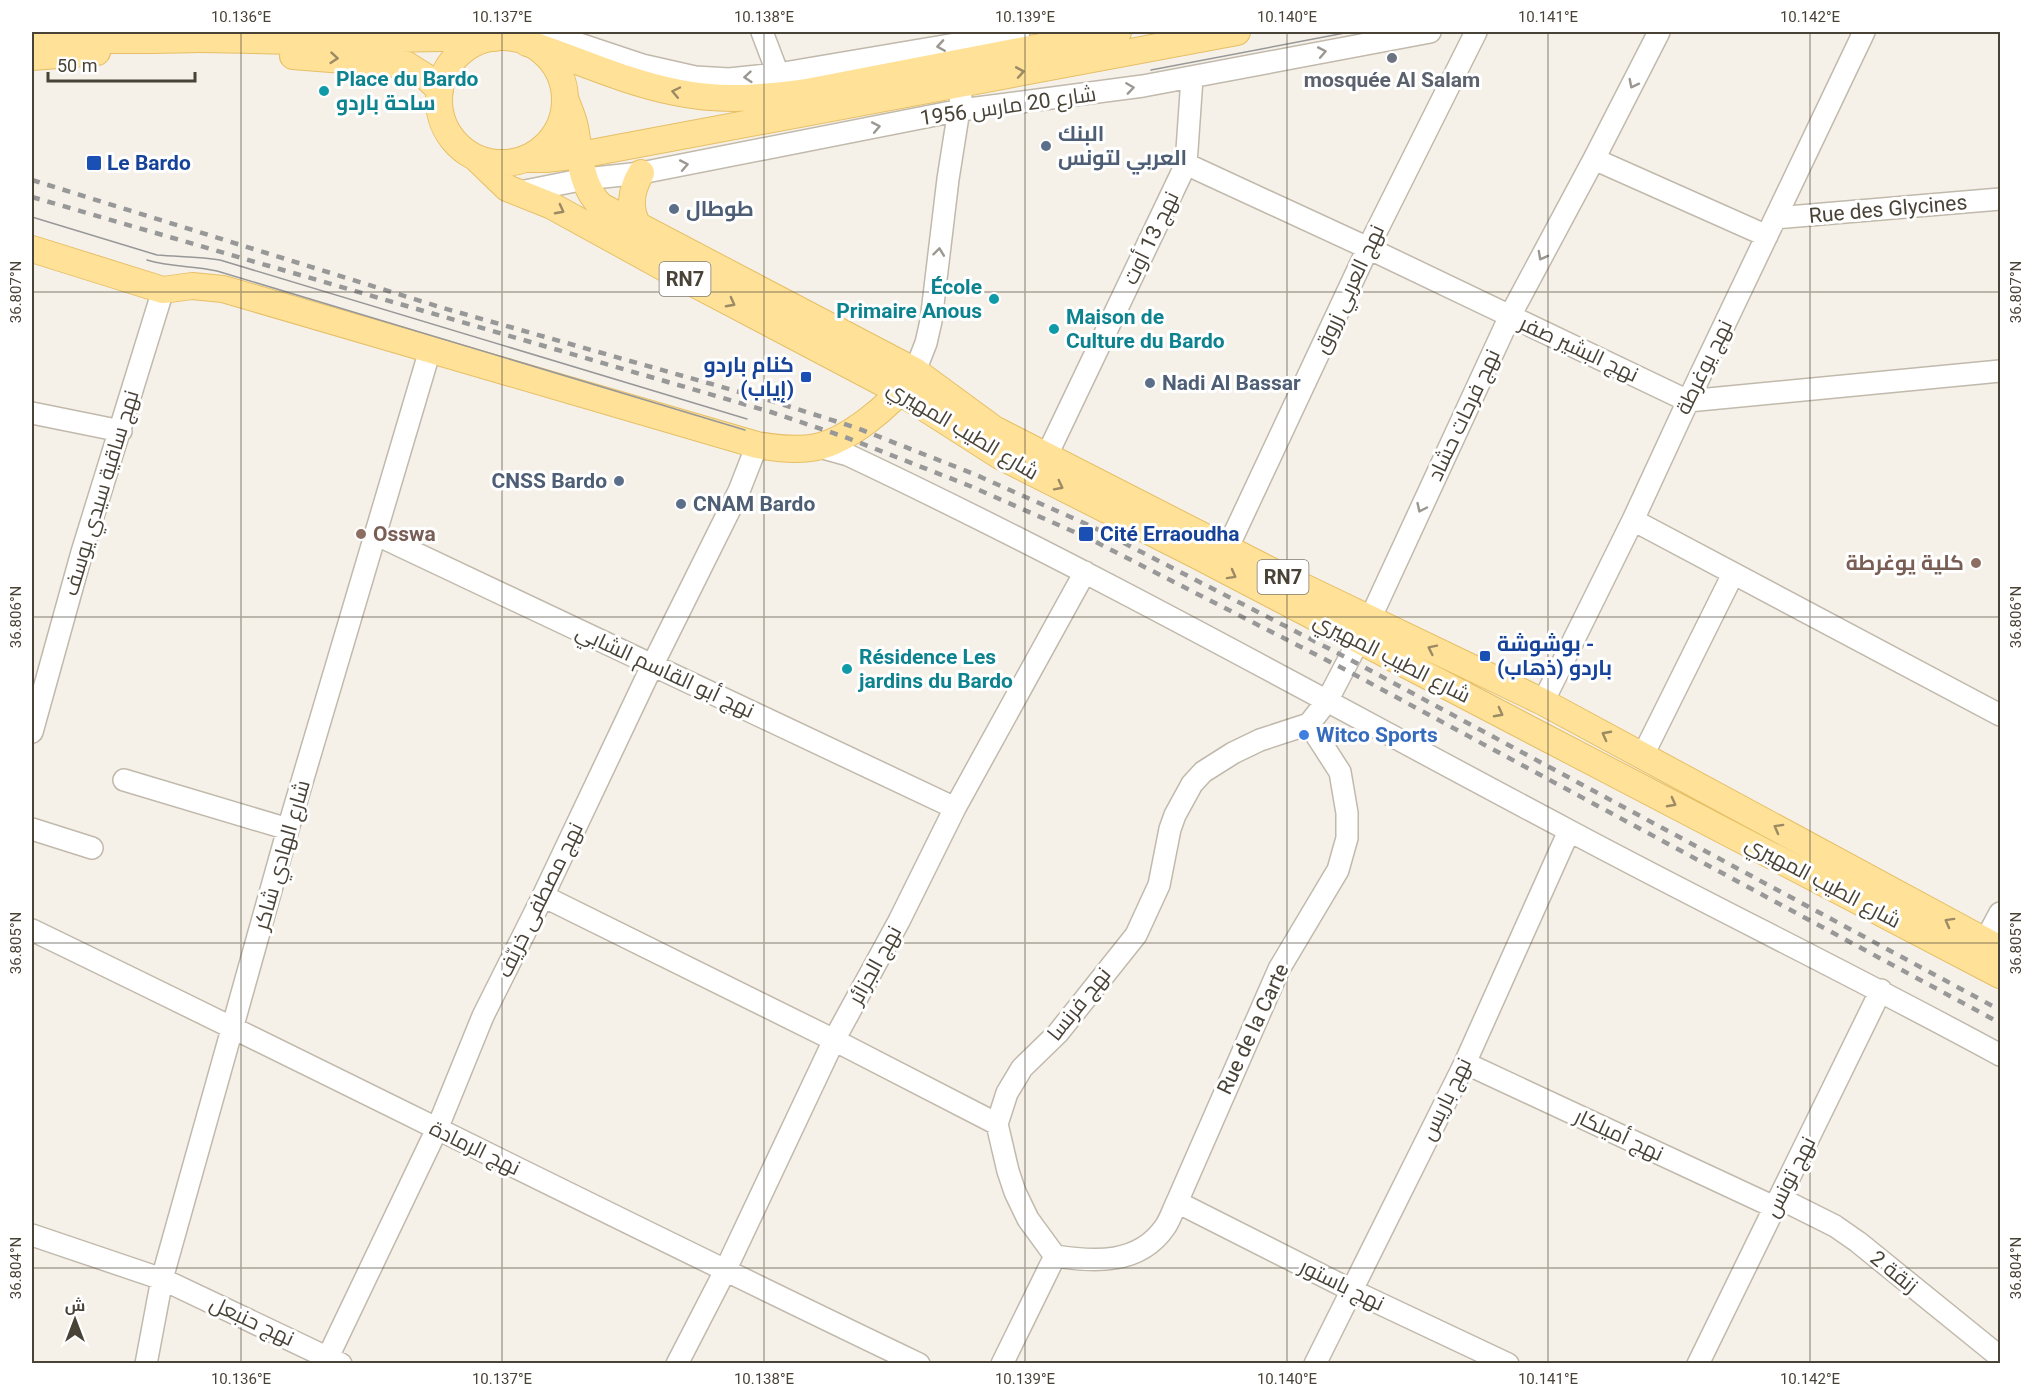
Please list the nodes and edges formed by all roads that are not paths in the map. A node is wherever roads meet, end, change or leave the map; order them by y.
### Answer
1 (35, 32) edge
2 (762, 32) edge
3 (1018, 32) edge
4 (1118, 32) edge
5 (1238, 32) edge
6 (1430, 32) edge
7 (1476, 32) edge
8 (1641, 32) edge
9 (1659, 32) edge
10 (1864, 32) edge
11 (514, 36) edge
12 (1648, 54) junction
13 (32, 57) edge
14 (963, 72) junction
15 (778, 74) junction
16 (1192, 78) junction
17 (440, 90) junction
18 (566, 101) junction
19 (961, 110) junction
20 (476, 158) junction
21 (525, 159) junction
22 (1594, 159) junction
23 (1186, 164) junction
24 (583, 167) junction
25 (641, 173) junction
26 (513, 190) junction
27 (2001, 199) edge
28 (639, 226) junction
29 (1772, 227) junction
30 (1368, 248) junction
31 (32, 249) edge
32 (163, 290) junction
33 (1510, 316) junction
34 (430, 350) junction
35 (915, 371) junction
36 (2001, 371) edge
37 (900, 392) junction
38 (1688, 400) junction
39 (32, 413) edge
40 (121, 431) junction
41 (758, 445) junction
42 (819, 447) junction
43 (1047, 455) junction
44 (1633, 520) junction
45 (375, 534) junction
46 (1227, 549) junction
47 (1085, 572) junction
48 (1733, 574) junction
49 (1364, 630) junction
50 (652, 666) junction
51 (1327, 701) junction
52 (1543, 702) junction
53 (2001, 715) edge
54 (1309, 724) junction
55 (32, 732) edge
56 (1642, 755) junction
57 (124, 780) dead end
58 (955, 808) junction
59 (288, 829) junction
60 (32, 830) edge
61 (1569, 831) junction
62 (92, 848) dead end
63 (543, 896) junction
64 (2001, 913) edge
65 (32, 930) edge
66 (1993, 945) edge
67 (2001, 975) edge
68 (1881, 990) junction
69 (233, 1028) junction
70 (834, 1040) junction
71 (2001, 1055) edge
72 (1465, 1063) junction
73 (998, 1124) junction
74 (437, 1129) junction
75 (1177, 1202) junction
76 (1777, 1203) junction
77 (32, 1234) edge
78 (1055, 1256) junction
79 (725, 1271) junction
80 (162, 1280) junction
81 (1351, 1290) junction
82 (2001, 1357) edge
83 (335, 1360) edge
84 (1698, 1363) edge
85 (146, 1364) edge
86 (677, 1364) edge
87 (919, 1364) edge
88 (1002, 1364) edge
89 (1315, 1364) edge
90 (1508, 1364) edge

1 - 11 main road, شارع 20 مارس 1956
2 - 15 street
3 -> 15 street
4 - 14 main road, شارع 20 مارس 1956
14 -> 5 main road, شارع 20 مارس 1956
16 -> 6 street, شارع 20 مارس 1956
7 - 30 street, نهج العربي زروق
8 - 12 street
9 - 12 street, نهج فرحات حشاد
10 - 29 street, نهج يوغرطة
14 -> 11 main road, شارع 20 مارس 1956
15 -> 11 street
11 - 17 main road, RN7
11 - 18 main road, RN7
12 -> 22 street, نهج فرحات حشاد
13 -> 17 main road
14 - 19 street
14 - 24 main road, شارع 20 مارس 1956
19 -> 16 street, شارع 20 مارس 1956
16 - 23 street, نهج 13 أوت
17 - 20 main road, RN7
18 - 21 main road, RN7
18 - 24 main road, شارع الطيب المهيري / RN7
25 -> 19 street, شارع 20 مارس 1956
35 -> 19 street
20 - 21 main road, RN7
20 - 26 main road, شارع الطيب المهيري / RN7
21 - 24 main road, شارع 20 مارس 1956
22 - 29 street, Rue des Glycines
22 -> 33 street, نهج فرحات حشاد
23 - 30 street, نهج البشير صفر
23 - 43 street, نهج 13 أوت
24 - 25 street, شارع 20 مارس 1956
24 - 26 street
24 - 28 main road, شارع الطيب المهيري / RN7
25 - 28 main road
26 -> 37 main road, شارع الطيب المهيري / RN7
27 - 29 street, Rue des Glycines
28 - 35 main road, شارع الطيب المهيري / RN7
29 - 38 street, نهج يوغرطة
30 - 33 street, نهج البشير صفر
30 - 46 street, نهج العربي زروق
31 - 32 main road
32 - 34 main road
32 - 40 street, نهج ساقية سيدي يوسف
33 - 38 street, نهج البشير صفر
33 -> 49 street, نهج فرحات حشاد
34 - 41 main road
34 - 45 street, شارع الهادي شاكر
35 - 37 main road
35 - 43 main road, شارع الطيب المهيري / RN7
36 - 38 street
37 - 42 main road
37 -> 49 main road, شارع الطيب المهيري / RN7
38 - 44 street, نهج يوغرطة
39 - 40 street
40 - 55 street, نهج ساقية سيدي يوسف
41 - 42 main road
41 - 50 street, نهج مصطفى خريّف
42 - 47 street
43 - 46 main road, شارع الطيب المهيري / RN7
44 - 48 street
44 - 52 street, نهج يوغرطة
45 - 50 street, نهج أبو القاسم الشابي
45 - 59 street, شارع الهادي شاكر
46 - 49 main road, شارع الطيب المهيري / RN7
47 - 51 street
47 - 58 street, نهج الجزائر
48 - 53 street
48 - 56 street
49 - 51 street, نهج فرحات حشاد
52 -> 49 main road, شارع الطيب المهيري / RN7
49 -> 67 main road, شارع الطيب المهيري / RN7
50 - 58 street, نهج أبو القاسم الشابي
50 - 63 street, نهج مصطفى خريّف
51 - 54 street
51 - 61 street
56 -> 52 main road, شارع الطيب المهيري / RN7
54 - 73 street, نهج فرنسا
54 - 75 street, Rue de la Carte
66 -> 56 main road, شارع الطيب المهيري / RN7
57 - 59 street
58 - 70 street, نهج الجزائر
59 - 69 street, شارع الهادي شاكر
60 - 62 street
61 - 68 street
61 - 72 street, نهج باريس
63 - 70 street
63 - 74 street, نهج مصطفى خريّف
64 - 66 street
65 - 69 street, نهج الرمادة
68 - 71 street
68 - 76 street, نهج تونس
69 - 74 street, نهج الرمادة
69 - 80 street, شارع الهادي شاكر
70 - 73 street
70 - 79 street, نهج الجزائر
72 - 76 street, نهج أميلكار
72 - 81 street, نهج باريس
73 - 78 street
74 - 79 street, نهج الرمادة
74 - 83 street, نهج مصطفى خريّف
75 - 78 street, Rue de la Carte
75 - 81 street, نهج باستور
76 - 82 street, زنقة 2
76 - 84 street, نهج تونس
77 - 80 street, نهج حنبعل
78 - 88 street
79 - 86 street, نهج الجزائر
79 - 87 street, نهج الرمادة
80 - 83 street, نهج حنبعل
80 - 85 street, شارع الهادي شاكر
81 - 89 street, نهج باريس
81 - 90 street, نهج باستور

